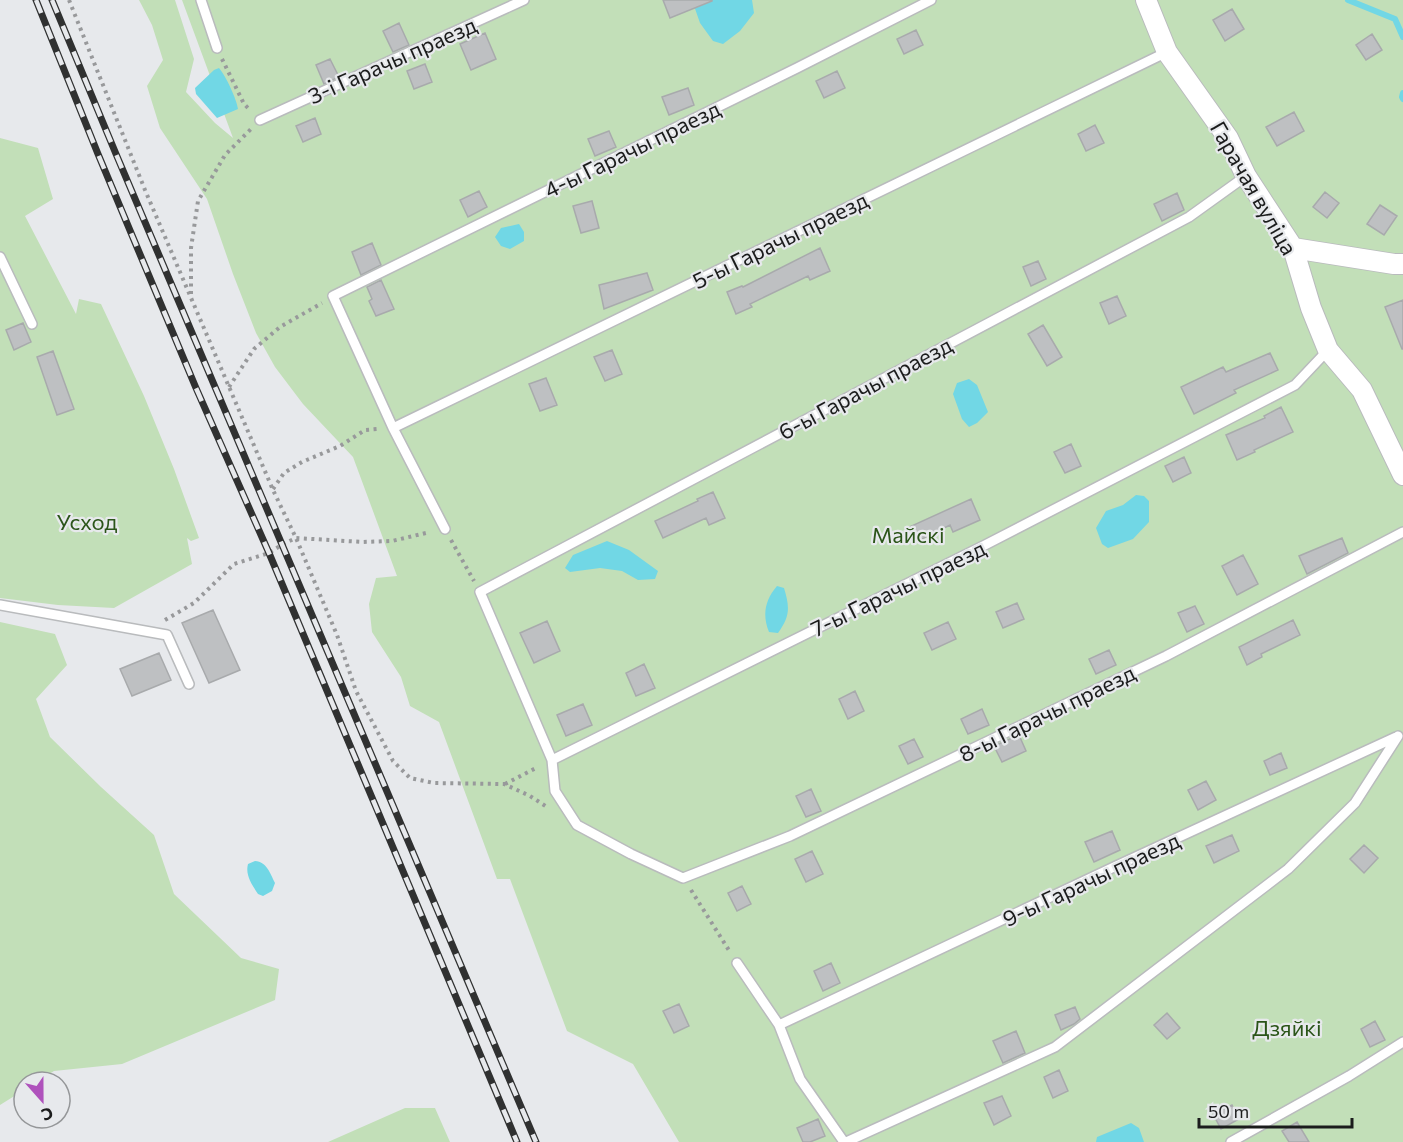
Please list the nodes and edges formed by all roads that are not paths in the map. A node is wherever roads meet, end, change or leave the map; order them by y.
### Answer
1 (201, 0) edge
2 (524, 0) edge
3 (931, 0) edge
4 (1146, 0) edge
5 (217, 48) road end
6 (1167, 52) junction
7 (260, 120) road end
8 (1246, 176) junction
9 (1293, 248) junction
10 (0, 257) edge
11 (1403, 264) edge
12 (32, 324) dead end
13 (1328, 350) junction
14 (393, 428) junction
15 (1403, 475) edge
16 (445, 529) road end
17 (1403, 532) edge
18 (0, 605) edge
19 (189, 684) dead end
20 (1400, 734) edge
21 (552, 760) junction
22 (737, 963) road end
23 (779, 1025) junction
24 (1403, 1042) edge
25 (845, 1142) edge
26 (1231, 1142) edge

1 - 5 lane
2 - 7 lane, 3-і Гарачы праезд
3 - 14 lane, 4-ы Гарачы праезд
4 - 6 street, Гарачая вуліца
6 - 8 street, Гарачая вуліца
6 - 14 lane, 5-ы Гарачы праезд
8 - 9 street, Гарачая вуліца
8 - 21 lane, 6-ы Гарачы праезд
9 - 11 street
9 - 13 street, Гарачая вуліца
10 - 12 lane
13 - 15 street, Гарачая вуліца
13 - 21 lane, 7-ы Гарачы праезд
14 - 16 lane
17 - 21 lane, 8-ы Гарачы праезд
18 - 19 lane
20 - 23 lane, 9-ы Гарачы праезд
20 - 25 lane
22 - 23 lane
23 - 25 lane
24 - 26 lane

